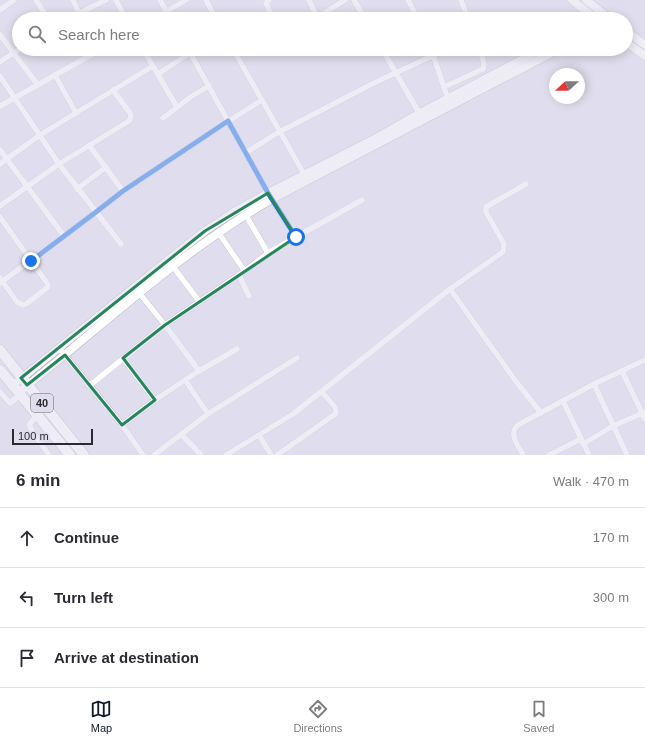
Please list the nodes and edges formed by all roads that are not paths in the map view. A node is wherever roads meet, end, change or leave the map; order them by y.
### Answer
1 (14, 0) edge
2 (36, 0) edge
3 (73, 0) edge
4 (105, 0) edge
5 (116, 0) edge
6 (160, 0) edge
7 (186, 0) edge
8 (206, 0) edge
9 (269, 0) edge
10 (309, 0) edge
11 (345, 0) edge
12 (354, 0) edge
13 (408, 0) edge
14 (461, 0) edge
15 (572, 0) edge
16 (586, 0) edge
17 (0, 10) edge
18 (167, 11) joint
19 (44, 12) edge
20 (79, 12) edge
21 (81, 12) edge
22 (122, 12) edge
23 (212, 12) edge
24 (270, 12) edge
25 (314, 12) edge
26 (326, 12) edge
27 (361, 12) edge
28 (414, 12) edge
29 (465, 12) edge
30 (587, 12) edge
31 (601, 12) edge
32 (0, 35) edge
33 (633, 36) edge
34 (645, 45) edge
35 (633, 47) edge
36 (12, 50) edge
37 (12, 53) edge
38 (17, 56) edge
39 (87, 56) edge
40 (147, 56) edge
41 (182, 56) edge
42 (192, 56) edge
43 (237, 56) edge
44 (386, 56) edge
45 (433, 56) joint
46 (482, 56) edge
47 (529, 56) edge
48 (545, 56) edge
49 (645, 56) edge
50 (0, 62) edge
51 (153, 66) junction
52 (396, 72) junction
53 (158, 74) junction
54 (55, 75) junction
55 (0, 76) edge
56 (38, 85) junction
57 (209, 86) junction
58 (444, 87) junction
59 (114, 90) junction
60 (14, 98) junction
61 (448, 99) junction
62 (262, 100) junction
63 (0, 106) edge
64 (177, 107) junction
65 (76, 113) junction
66 (422, 116) junction
67 (163, 118) dead end
68 (228, 121) junction
69 (279, 132) junction
70 (40, 135) junction
71 (89, 145) junction
72 (0, 150) edge
73 (245, 153) junction
74 (6, 159) junction
75 (0, 164) edge
76 (59, 164) junction
77 (106, 168) junction
78 (304, 174) junction
79 (526, 184) dead end
80 (26, 187) junction
81 (77, 189) junction
82 (123, 191) junction
83 (270, 196) junction
84 (362, 200) dead end
85 (0, 206) edge
86 (96, 212) junction
87 (245, 214) junction
88 (0, 217) edge
89 (218, 232) junction
90 (64, 236) junction
91 (296, 237) junction
92 (121, 244) dead end
93 (268, 253) junction
94 (31, 261) junction
95 (171, 263) junction
96 (244, 270) junction
97 (239, 275) junction
98 (1, 281) edge
99 (450, 289) junction
100 (140, 294) junction
101 (249, 296) dead end
102 (199, 301) junction
103 (165, 324) junction
104 (59, 348) junction
105 (237, 349) dead end
106 (0, 350) edge
107 (65, 355) junction
108 (123, 358) junction
109 (297, 358) dead end
110 (645, 360) edge
111 (0, 370) edge
112 (199, 371) junction
113 (622, 371) junction
114 (185, 380) junction
115 (24, 382) junction
116 (594, 384) junction
117 (89, 386) junction
118 (17, 391) junction
119 (0, 392) edge
120 (322, 392) junction
121 (155, 400) junction
122 (563, 401) junction
123 (46, 408) junction
124 (541, 413) junction
125 (208, 414) junction
126 (644, 415) edge
127 (37, 416) junction
128 (122, 425) junction
129 (613, 426) junction
130 (181, 434) junction
131 (259, 435) junction
132 (582, 441) junction
133 (49, 455) edge
134 (70, 455) edge
135 (84, 455) edge
136 (143, 455) edge
137 (154, 455) edge
138 (202, 455) edge
139 (226, 455) edge
140 (271, 455) edge
141 (277, 455) edge
142 (523, 455) edge
143 (549, 455) edge
144 (589, 455) edge
145 (627, 455) edge

1 - 17 street
2 - 19 street
3 - 20 street
4 - 21 street
5 - 22 street
6 - 18 street
7 - 18 street
8 - 23 street
9 - 24 street
10 - 25 street
11 - 26 street
12 - 27 street
13 - 28 street
14 - 29 street
15 - 30 main road
16 - 31 main road
32 - 36 street
33 - 34 main road
35 - 49 main road
37 - 50 street
38 - 56 street
39 - 54 street
40 - 51 street
41 - 53 street
42 - 57 street
43 - 62 street
44 - 52 street
45 - 52 street
45 - 58 street
46 - 58 street
47 - 61 main road
48 - 66 main road
51 - 53 street
51 - 59 street
52 - 66 street
52 - 69 street
53 - 64 street
54 - 56 street
54 - 65 street
55 - 60 street
56 - 60 street
57 - 64 street
57 - 68 street
58 - 61 street
59 - 65 street
59 - 71 street
60 - 63 street
60 - 70 street
61 - 66 main road
62 - 68 street
62 - 69 street
64 - 67 street
65 - 70 street
66 - 78 main road
66 - 83 main road
68 - 73 street
68 - 82 street
69 - 73 street
69 - 78 street
70 - 74 street
70 - 76 street
71 - 76 street
71 - 77 street
72 - 74 street
73 - 83 street
74 - 75 street
74 - 80 street
76 - 80 street
76 - 81 street
77 - 81 street
77 - 82 street
78 - 83 main road
79 - 99 street
80 - 85 street
80 - 90 street
81 - 86 street
82 - 86 street
83 - 87 main road
83 - 91 street
83 - 95 main road
84 - 91 street
86 - 90 street
86 - 92 street
87 - 89 main road
87 - 93 street
88 - 94 street
89 - 95 main road
89 - 96 street
90 - 94 street
91 - 93 street
93 - 96 street
94 - 98 street
94 - 98 street
95 - 100 main road
95 - 102 street
95 - 104 main road
96 - 97 street
97 - 101 street
97 - 102 street
99 - 120 street
99 - 124 street
100 - 103 street
100 - 107 main road
102 - 103 street
103 - 108 street
103 - 112 street
104 - 107 street
104 - 115 main road
105 - 112 street
106 - 115 highway, 40
107 - 115 main road
107 - 117 street
108 - 117 street
108 - 121 street
109 - 125 street
110 - 113 street
111 - 118 highway, 40
112 - 114 street
113 - 116 street
113 - 126 street
114 - 121 street
114 - 125 street
115 - 118 main road
115 - 123 highway, 40
116 - 122 street
116 - 129 street
117 - 128 street
118 - 119 street
118 - 127 highway, 40
120 - 131 street
120 - 141 street
121 - 128 street
122 - 124 street
122 - 132 street
123 - 127 street
123 - 135 highway, 40
124 - 142 street
125 - 130 street
126 - 129 street
127 - 133 street
127 - 134 highway, 40
128 - 136 street
129 - 132 street
129 - 145 street
130 - 137 street
130 - 138 street
131 - 139 street
131 - 140 street
132 - 143 street
132 - 144 street

